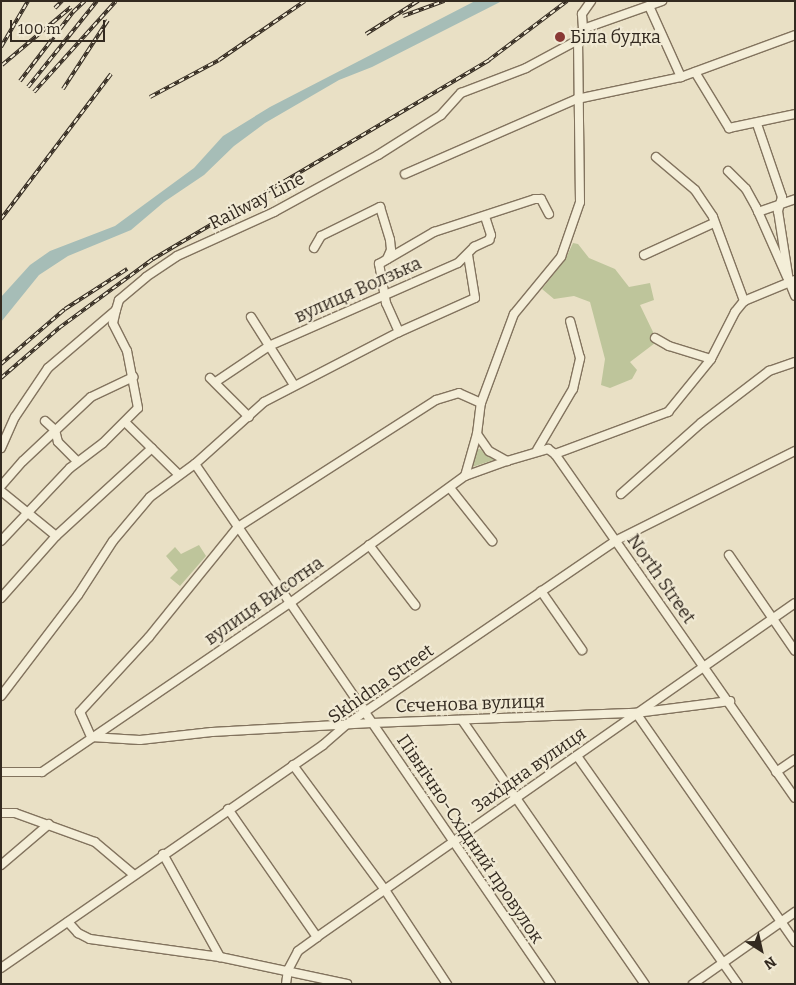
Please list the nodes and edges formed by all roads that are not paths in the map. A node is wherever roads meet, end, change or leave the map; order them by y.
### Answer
1 (591, 1) edge
2 (662, 1) edge
3 (649, 6) junction
4 (583, 29) junction
5 (795, 35) edge
6 (578, 40) junction
7 (695, 72) junction
8 (681, 77) junction
9 (577, 100) junction
10 (795, 114) edge
11 (757, 124) junction
12 (656, 157) dead end
13 (728, 171) dead end
14 (405, 174) dead end
15 (795, 198) edge
16 (783, 202) junction
17 (758, 212) junction
18 (549, 214) dead end
19 (485, 216) junction
20 (714, 223) junction
21 (314, 248) dead end
22 (468, 255) junction
23 (644, 255) dead end
24 (386, 261) junction
25 (792, 280) edge
26 (385, 294) junction
27 (795, 296) edge
28 (744, 301) junction
29 (116, 310) junction
30 (251, 317) dead end
31 (570, 321) dead end
32 (399, 332) junction
33 (655, 338) dead end
34 (269, 346) junction
35 (711, 359) junction
36 (795, 362) edge
37 (133, 377) junction
38 (294, 385) junction
39 (481, 403) junction
40 (249, 417) junction
41 (45, 421) dead end
42 (126, 423) junction
43 (54, 430) junction
44 (477, 434) junction
45 (1, 448) edge
46 (152, 448) junction
47 (537, 450) junction
48 (795, 451) edge
49 (555, 454) junction
50 (507, 460) junction
51 (77, 461) junction
52 (195, 464) junction
53 (178, 474) junction
54 (465, 476) junction
55 (1, 486) edge
56 (450, 488) junction
57 (1, 490) edge
58 (621, 494) dead end
59 (28, 510) junction
60 (238, 527) junction
61 (56, 536) junction
62 (1, 541) edge
63 (492, 541) dead end
64 (616, 541) junction
65 (369, 545) junction
66 (728, 555) dead end
67 (541, 591) junction
68 (1, 598) edge
69 (290, 603) junction
70 (795, 604) edge
71 (415, 605) dead end
72 (773, 618) junction
73 (582, 650) dead end
74 (795, 651) edge
75 (703, 665) junction
76 (1, 696) edge
77 (730, 702) junction
78 (364, 712) junction
79 (636, 713) junction
80 (462, 720) junction
81 (372, 723) junction
82 (344, 726) junction
83 (91, 737) junction
84 (576, 756) junction
85 (795, 759) edge
86 (293, 765) junction
87 (1, 772) edge
88 (776, 772) junction
89 (515, 796) junction
90 (795, 798) edge
91 (228, 809) junction
92 (1, 813) edge
93 (49, 824) junction
94 (453, 841) junction
95 (163, 854) junction
96 (1, 865) edge
97 (134, 875) junction
98 (385, 890) junction
99 (795, 912) edge
100 (782, 921) junction
101 (68, 922) junction
102 (318, 937) junction
103 (795, 942) edge
104 (220, 957) junction
105 (724, 964) junction
106 (1, 968) edge
107 (288, 970) junction
108 (286, 984) edge
109 (347, 984) edge
110 (447, 984) edge
111 (551, 984) edge
112 (645, 984) edge
113 (693, 984) edge
114 (738, 984) edge

1 - 4 street
2 - 3 street
3 - 4 street
3 - 8 street
4 - 6 street
5 - 7 street
6 - 9 street
6 - 29 street, Railway Line
7 - 8 street
7 - 11 street
8 - 9 street
9 - 14 street
9 - 39 street
10 - 11 street
11 - 16 street
12 - 20 street
13 - 17 street
15 - 16 street
16 - 17 street
16 - 25 street
17 - 25 street
18 - 19 street
19 - 22 street, вулиця Волзька
19 - 24 street
20 - 23 street
20 - 28 street
21 - 24 street
22 - 26 street, вулиця Волзька
22 - 32 street
24 - 26 street
25 - 27 street
25 - 28 street
26 - 32 street
26 - 34 street, вулиця Волзька
28 - 35 street
29 - 37 street
29 - 45 street, Railway Line
30 - 34 street
31 - 47 street
32 - 38 street
33 - 35 street
34 - 38 street
34 - 40 street, вулиця Волзька
35 - 49 street
36 - 58 street
37 - 42 street
37 - 43 street
38 - 40 street
39 - 44 street
39 - 60 street
40 - 52 street
41 - 43 street
42 - 46 street
42 - 51 street
43 - 51 street
43 - 55 street
44 - 50 street
44 - 54 street
46 - 53 street
46 - 61 street
47 - 49 street
47 - 50 street
48 - 64 street, Skhidna Street
49 - 64 street, North Street
50 - 54 street, вулиця Висотна
51 - 59 street
52 - 53 street
52 - 60 street, Північно-Східний провулок
53 - 76 street
54 - 56 street, вулиця Висотна
56 - 63 street
56 - 65 street, вулиця Висотна
57 - 59 street
59 - 61 street
59 - 62 street
60 - 69 street, Північно-Східний провулок
60 - 83 street
61 - 68 street
64 - 67 street, Skhidna Street
64 - 75 street, North Street
65 - 69 street, вулиця Висотна
65 - 71 street
66 - 72 street
67 - 73 street
67 - 78 street, Skhidna Street
69 - 78 street, Північно-Східний провулок
69 - 83 street, вулиця Висотна
70 - 72 street, Західна вулиця
72 - 74 street
72 - 75 street, Західна вулиця
75 - 77 street, North Street
75 - 79 street, Західна вулиця
77 - 79 street, Сєченова вулиця
77 - 88 street, North Street
78 - 81 street, Північно-Східний провулок
78 - 82 street, Skhidna Street
79 - 80 street, Сєченова вулиця
79 - 84 street, Західна вулиця
79 - 100 street
80 - 81 street, Сєченова вулиця
80 - 89 street
81 - 82 street, Сєченова вулиця
81 - 94 street, Північно-Східний провулок
82 - 83 street, Сєченова вулиця
82 - 86 street, Skhidna Street
83 - 87 street, вулиця Висотна
84 - 89 street, Західна вулиця
84 - 105 street
85 - 88 street
86 - 91 street, Skhidna Street
86 - 98 street
88 - 90 street, North Street
89 - 94 street, Західна вулиця
89 - 112 street
91 - 95 street, Skhidna Street
91 - 102 street
92 - 93 street
93 - 96 street
93 - 97 street
94 - 98 street, Західна вулиця
94 - 111 street, Північно-Східний провулок
95 - 97 street, Skhidna Street
95 - 104 street
97 - 101 street, Skhidna Street
98 - 102 street, Західна вулиця
98 - 110 street
99 - 100 street
100 - 103 street
100 - 105 street
101 - 104 street
101 - 106 street, Skhidna Street
102 - 107 street, Західна вулиця
104 - 107 street
105 - 113 street
105 - 114 street
107 - 108 street
107 - 109 street

